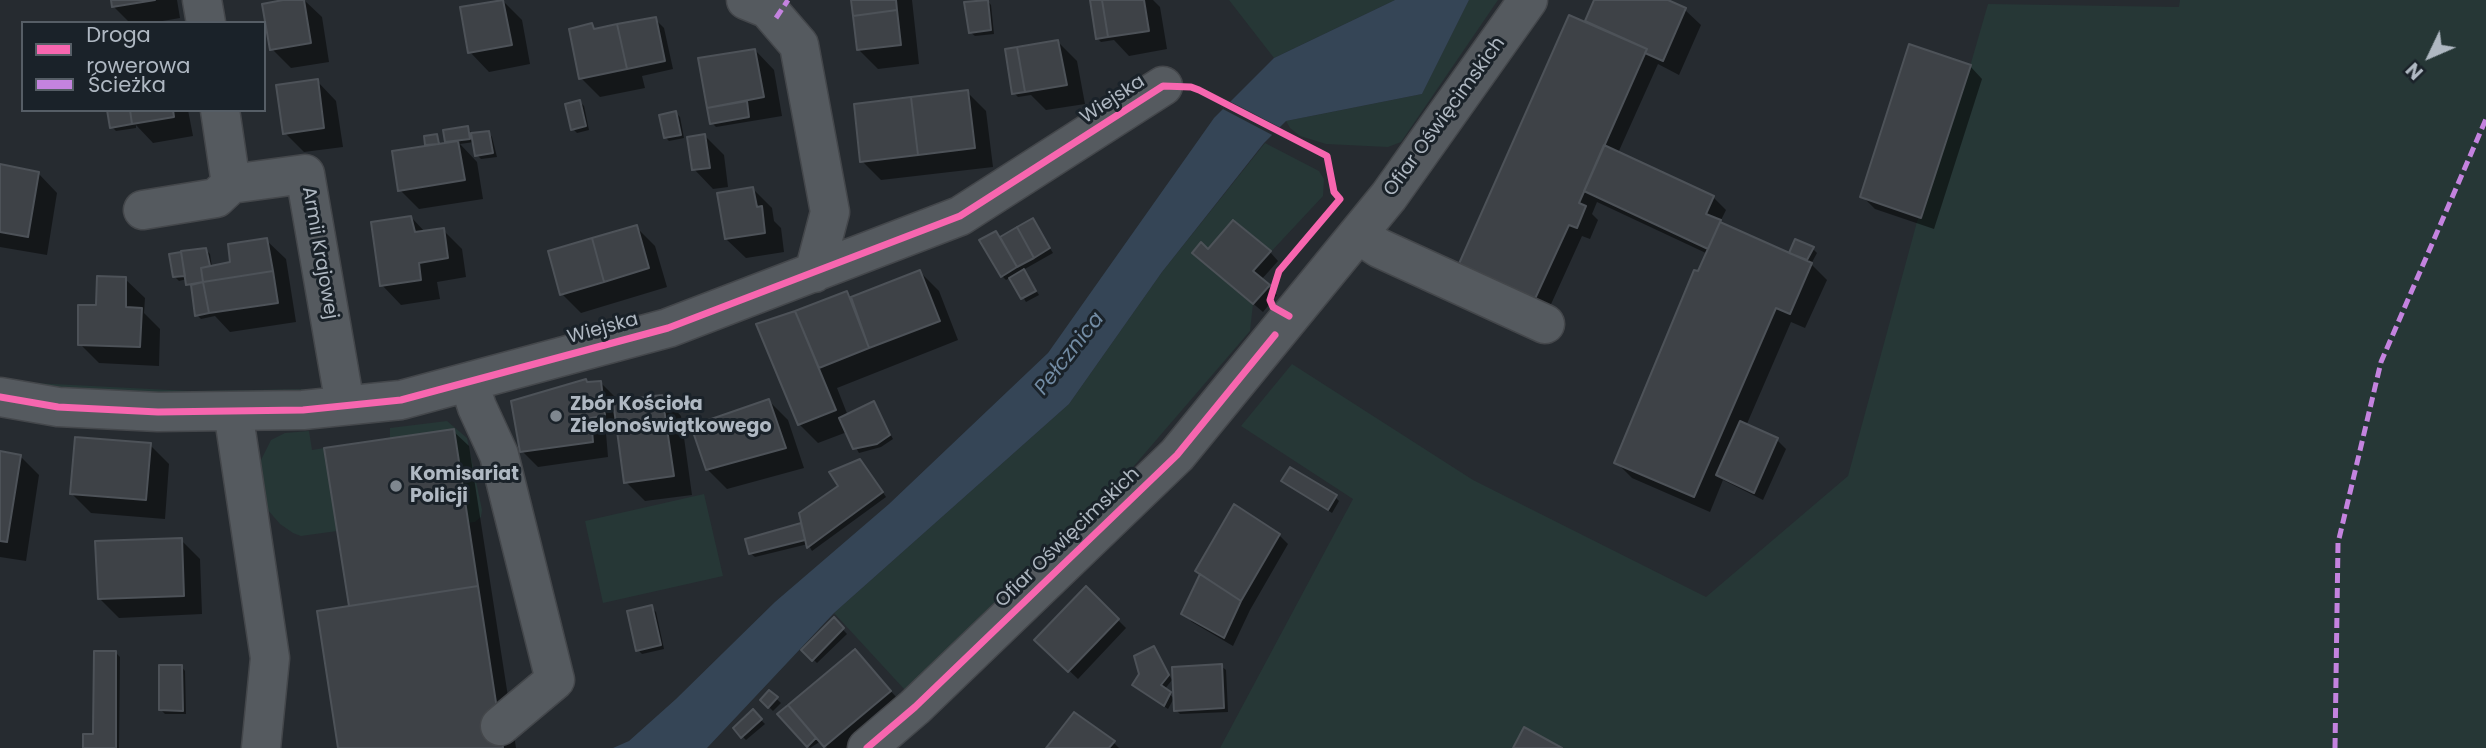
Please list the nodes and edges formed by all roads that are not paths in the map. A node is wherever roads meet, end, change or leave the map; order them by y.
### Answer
1 (202, 0) edge
2 (746, 0) edge
3 (1528, 0) edge
4 (206, 21) edge
5 (1163, 86) dead end
6 (220, 112) edge
7 (231, 184) junction
8 (144, 210) dead end
9 (1358, 234) junction
10 (814, 273) junction
11 (1545, 324) dead end
12 (469, 382) junction
13 (0, 397) edge
14 (345, 405) junction
15 (233, 411) junction
16 (500, 726) dead end
17 (261, 748) edge
18 (867, 748) edge

1 - 4 street
2 - 10 street
3 - 9 street, Ofiar Oświęcimskich
5 - 10 street, Wiejska
6 - 7 street
7 - 8 street, Armii Krajowej
7 - 14 street, Armii Krajowej
9 - 11 street
9 - 18 street, Ofiar Oświęcimskich
10 - 12 street, Wiejska
12 - 14 street, Wiejska
12 - 16 street
13 - 15 street, Wiejska
14 - 15 street, Wiejska
15 - 17 street

